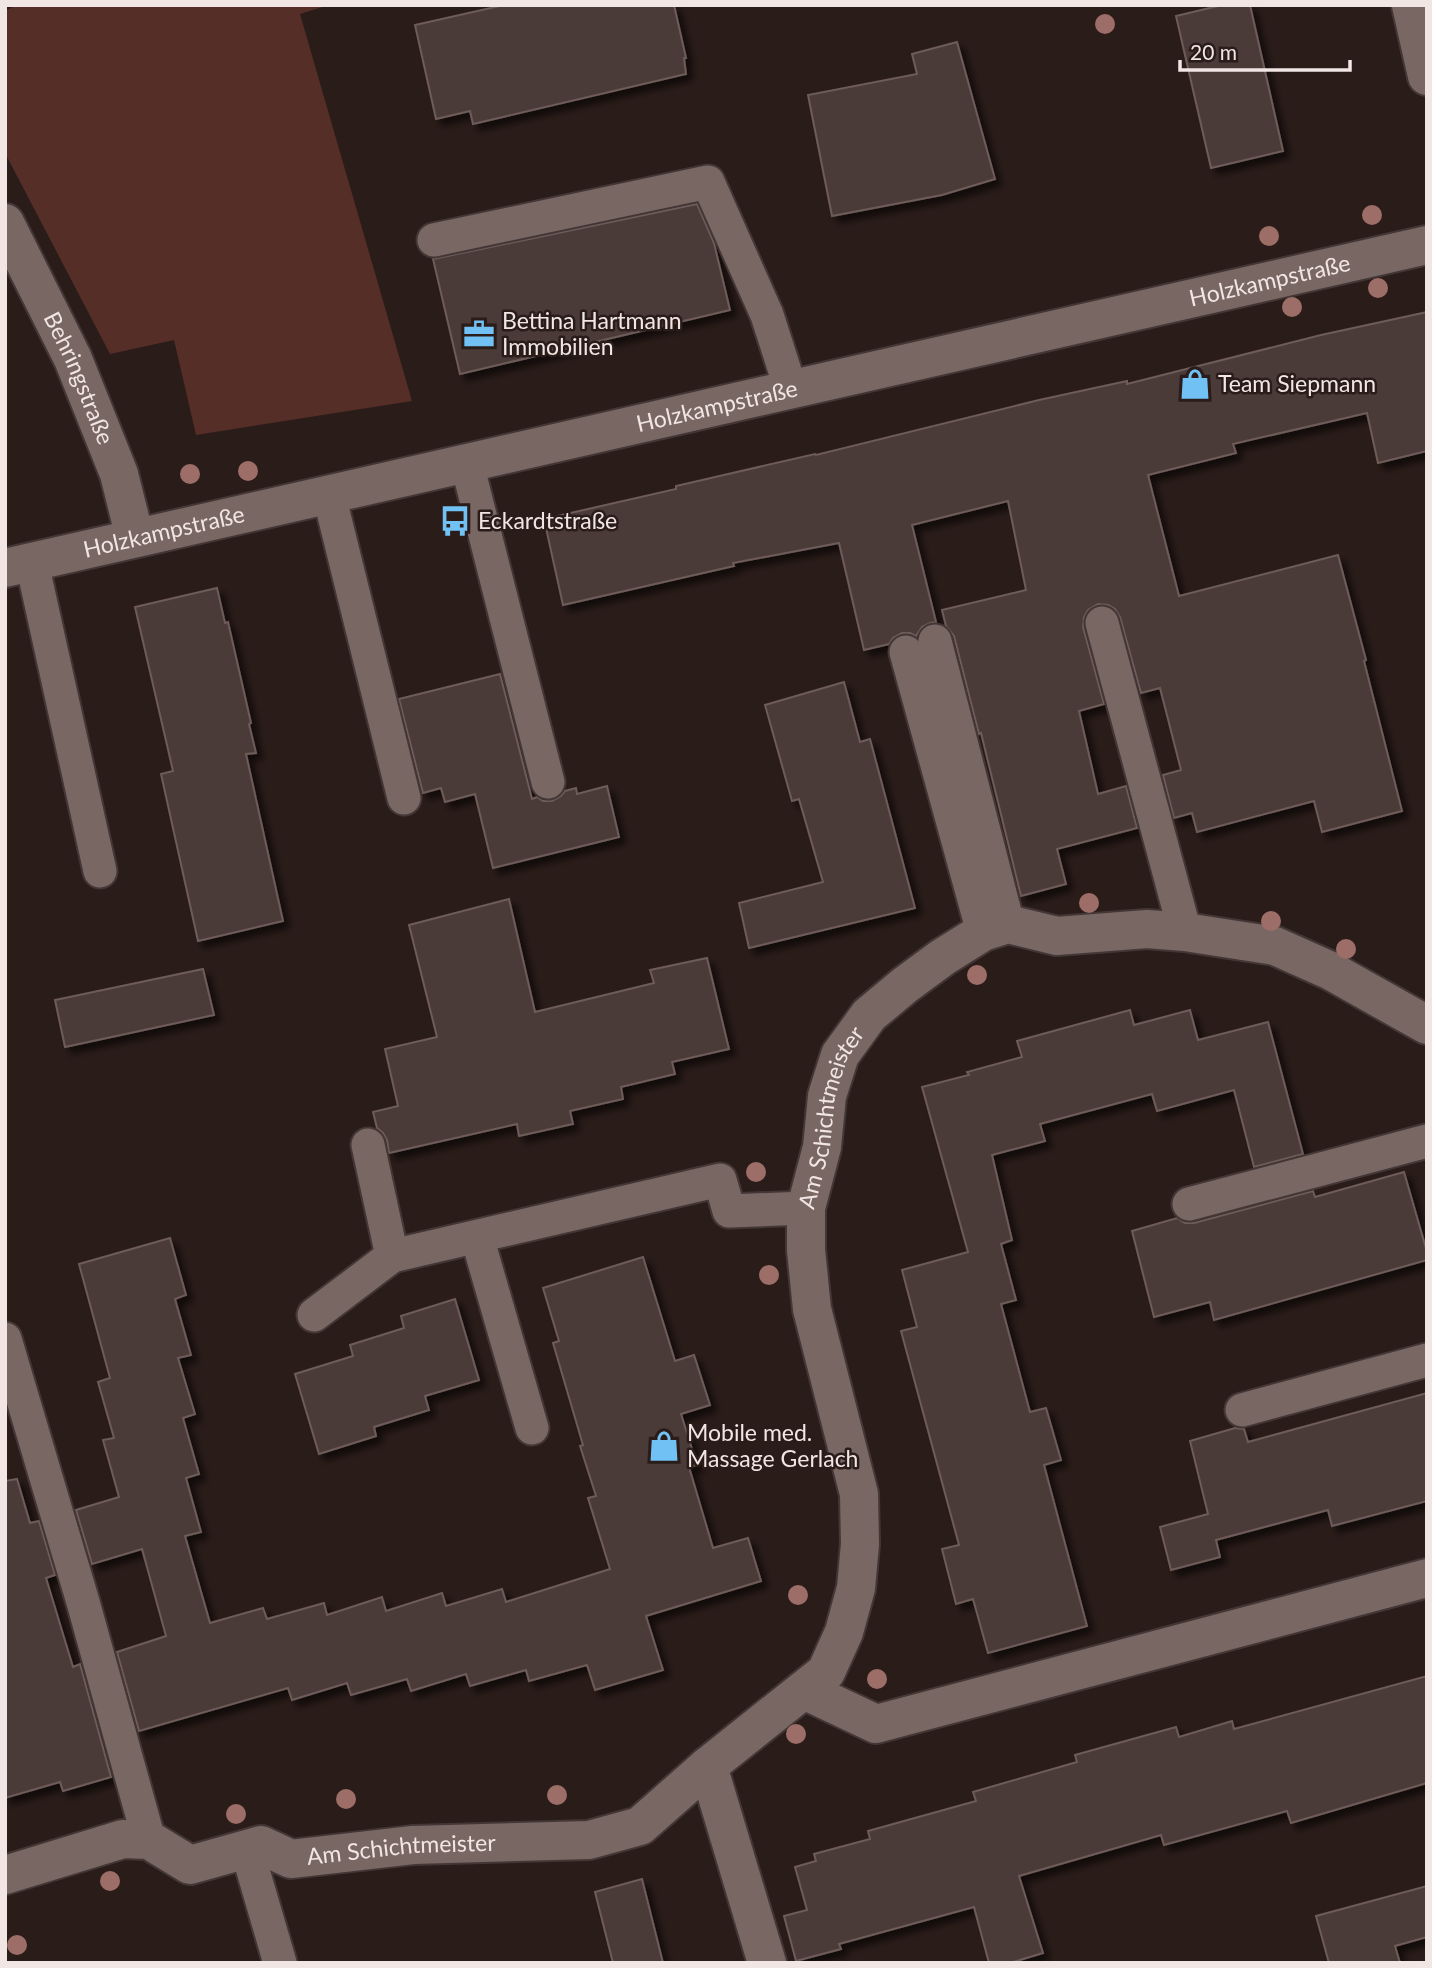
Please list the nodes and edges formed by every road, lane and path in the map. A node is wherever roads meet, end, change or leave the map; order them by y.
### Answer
1 (1411, 5) edge
2 (1427, 76) edge
3 (5, 223) edge
4 (434, 240) dead end
5 (1427, 245) edge
6 (791, 390) junction
7 (467, 464) junction
8 (329, 495) junction
9 (135, 538) junction
10 (19, 565) edge
11 (1102, 623) dead end
12 (920, 646) dead end
13 (548, 782) dead end
14 (404, 798) dead end
15 (100, 872) dead end
16 (996, 928) junction
17 (1185, 932) junction
18 (1427, 1025) edge
19 (1427, 1141) edge
20 (368, 1145) dead end
21 (1189, 1204) dead end
22 (806, 1208) junction
23 (477, 1237) junction
24 (392, 1256) junction
25 (314, 1315) dead end
26 (5, 1339) edge
27 (1427, 1360) edge
28 (1242, 1410) dead end
29 (532, 1428) dead end
30 (1427, 1578) edge
31 (804, 1690) junction
32 (708, 1766) junction
33 (149, 1840) junction
34 (247, 1850) junction
35 (5, 1875) edge
36 (280, 1963) edge
37 (768, 1963) edge

1 - 2 street
3 - 9 street, Behringstraße
4 - 6 lane
5 - 6 street, Holzkampstraße
6 - 7 street, Holzkampstraße
7 - 8 street, Holzkampstraße
7 - 13 lane
8 - 9 street, Holzkampstraße
8 - 14 lane
9 - 10 street, Holzkampstraße
10 - 15 lane
11 - 17 lane
12 - 16 lane
16 - 17 street
16 - 22 street, Am Schichtmeister
17 - 18 street
19 - 21 lane
20 - 24 lane
22 - 23 lane
22 - 31 street, Am Schichtmeister
23 - 24 lane
23 - 29 lane
24 - 25 lane
26 - 33 lane
27 - 28 lane
30 - 31 street
31 - 32 street, Am Schichtmeister
32 - 34 street, Am Schichtmeister
32 - 37 street
33 - 34 street, Am Schichtmeister
33 - 35 street
34 - 36 lane

